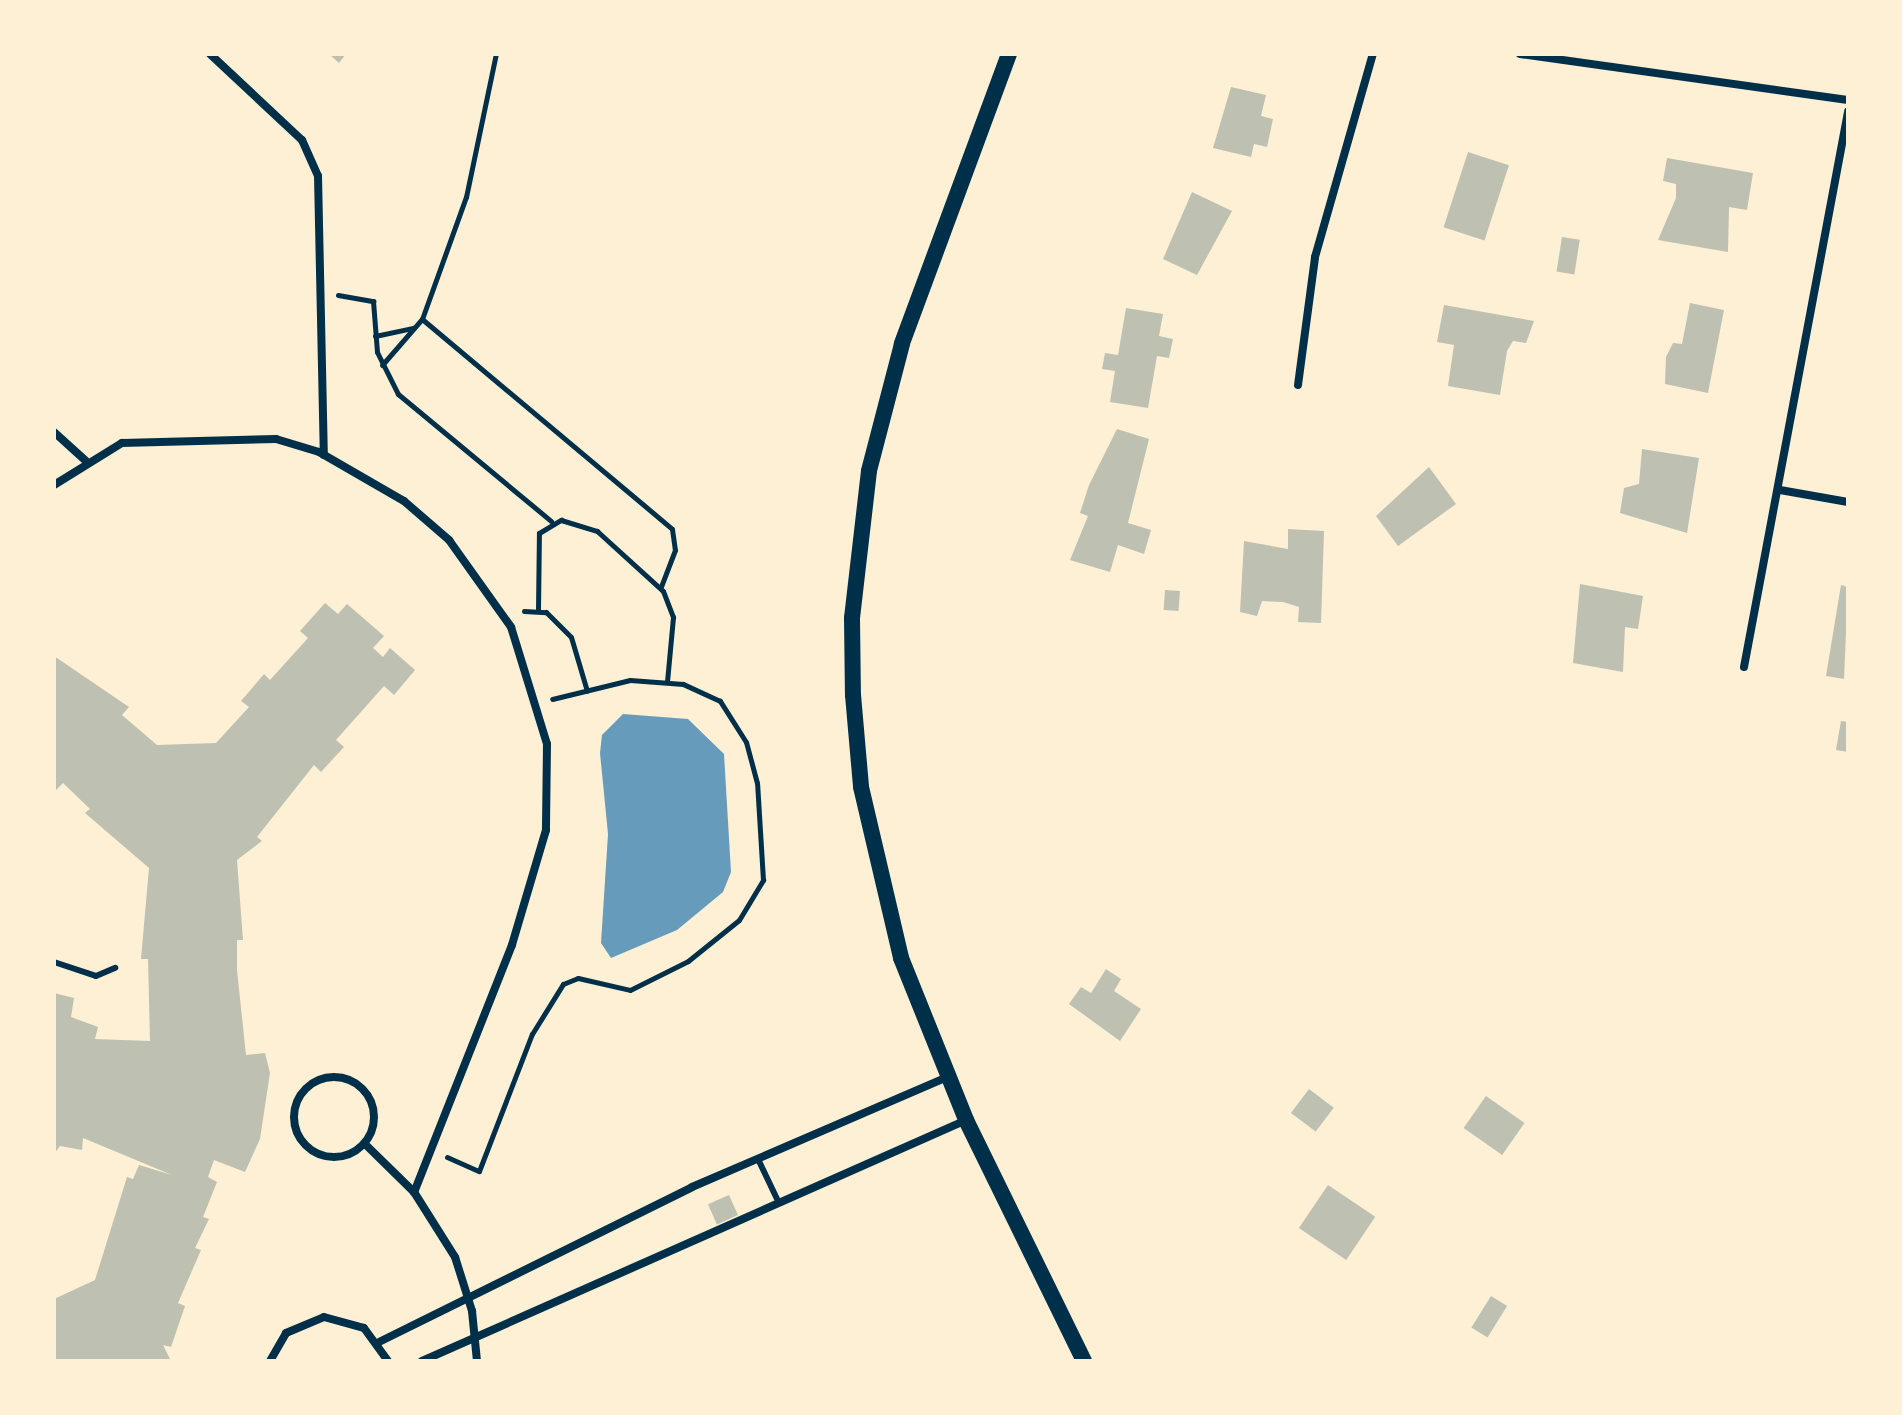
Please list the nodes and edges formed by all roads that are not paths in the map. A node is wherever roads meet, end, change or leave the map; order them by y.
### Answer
1 (210, 54) edge
2 (1009, 54) edge
3 (1373, 54) edge
4 (1520, 54) edge
5 (1848, 100) edge
6 (1848, 112) edge
7 (1298, 385) dead end
8 (54, 432) edge
9 (324, 455) junction
10 (85, 460) junction
11 (54, 485) edge
12 (1780, 490) junction
13 (1848, 502) edge
14 (1744, 667) dead end
15 (54, 962) edge
16 (115, 968) dead end
17 (948, 1077) junction
18 (966, 1120) junction
19 (365, 1144) junction
20 (758, 1159) junction
21 (414, 1192) junction
22 (778, 1201) junction
23 (469, 1299) junction
24 (475, 1336) junction
25 (379, 1342) junction
26 (270, 1361) edge
27 (388, 1361) edge
28 (422, 1361) edge
29 (477, 1361) edge
30 (1084, 1361) edge

1 - 9 street
2 - 17 main road
3 - 7 street
4 - 5 street
6 - 12 street
8 - 10 street
9 - 10 street
9 - 21 street
10 - 11 street
12 - 13 street
12 - 14 street
15 - 16 lane
17 - 18 main road
17 - 20 street
18 - 22 street
18 - 30 main road
19 - 19 street
19 - 21 street
20 - 22 lane
20 - 23 street
21 - 23 street
22 - 24 street
23 - 24 street
23 - 25 street
24 - 28 street
24 - 29 street
25 - 26 street
25 - 27 street

